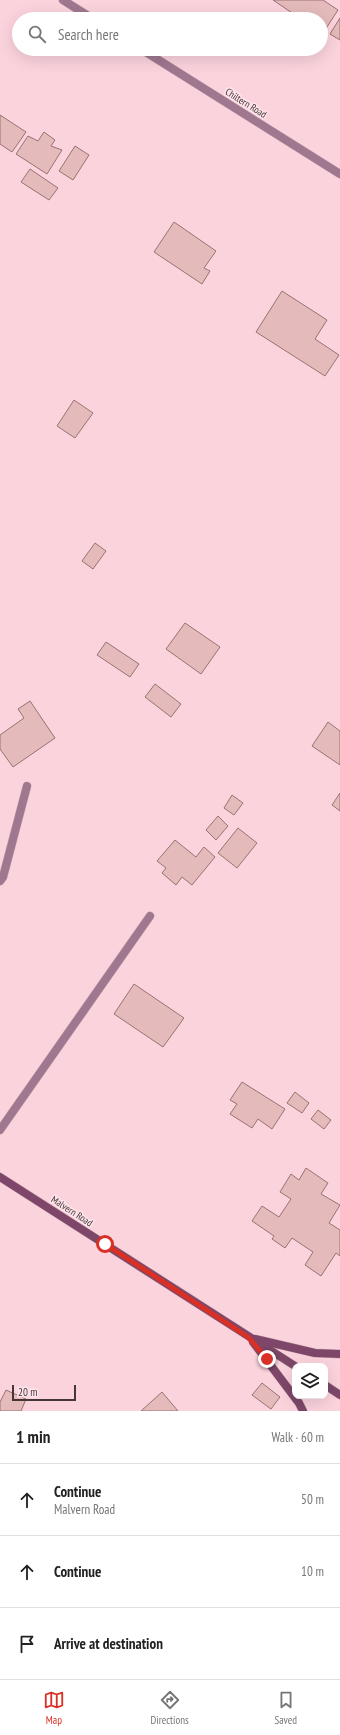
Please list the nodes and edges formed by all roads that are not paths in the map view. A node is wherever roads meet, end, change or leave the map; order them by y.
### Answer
1 (63, 0) edge
2 (82, 12) edge
3 (152, 56) edge
4 (340, 174) edge
5 (27, 786) dead end
6 (0, 882) edge
7 (150, 916) dead end
8 (0, 1130) edge
9 (0, 1177) edge
10 (248, 1337) junction
11 (340, 1354) edge
12 (292, 1364) edge
13 (328, 1387) edge
14 (340, 1395) edge
15 (303, 1411) edge

1 - 2 street
3 - 4 street, Chiltern Road
5 - 6 street
7 - 8 street
9 - 10 main road, Malvern Road
10 - 11 main road
10 - 12 main road, Malvern Road
10 - 15 main road
13 - 14 main road

